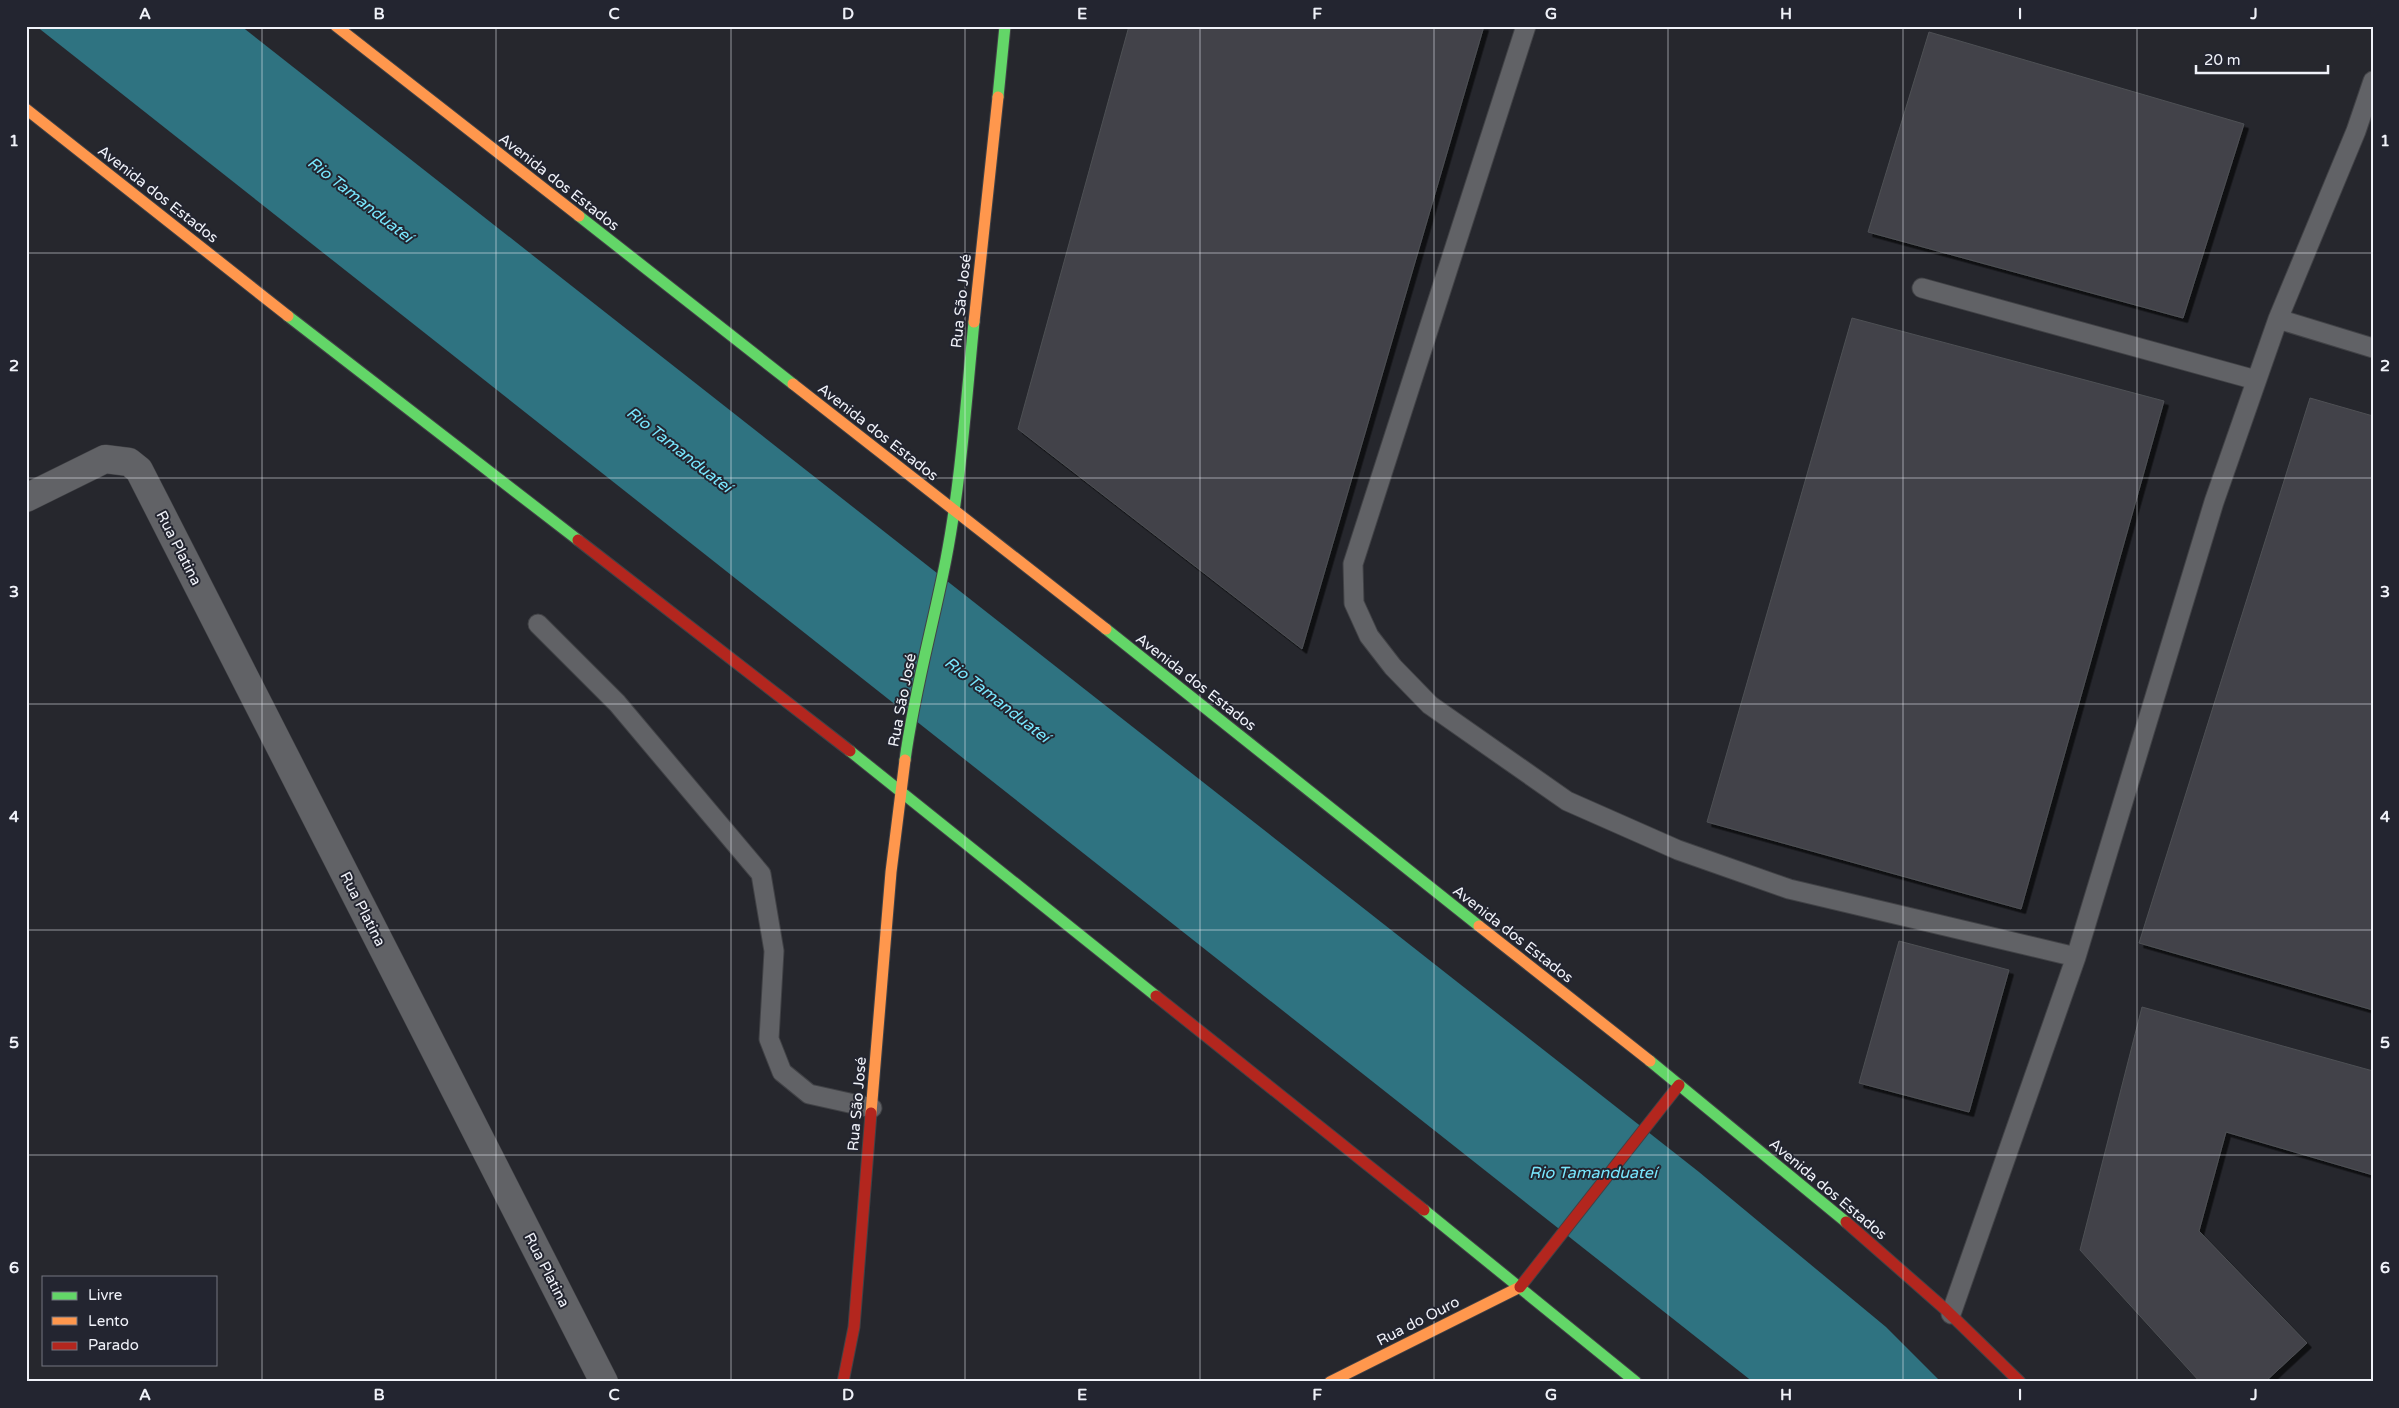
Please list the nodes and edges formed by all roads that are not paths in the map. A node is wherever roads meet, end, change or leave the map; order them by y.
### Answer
1 (336, 26) edge
2 (1005, 26) edge
3 (1526, 26) edge
4 (2373, 81) edge
5 (26, 109) edge
6 (1922, 288) dead end
7 (2278, 319) junction
8 (2373, 348) edge
9 (2256, 380) junction
10 (26, 498) edge
11 (954, 511) junction
12 (538, 624) dead end
13 (901, 791) junction
14 (2076, 957) junction
15 (1679, 1085) junction
16 (872, 1108) junction
17 (1520, 1286) junction
18 (1950, 1314) junction
19 (854, 1328) junction
20 (858, 1373) dead end
21 (604, 1382) edge
22 (843, 1382) edge
23 (1330, 1382) edge
24 (1636, 1382) edge
25 (2020, 1382) edge

1 - 11 main road, Avenida dos Estados
2 - 11 main road, Rua São José
3 - 14 lane
4 - 7 lane
5 - 13 main road, Avenida dos Estados
6 - 9 lane
7 - 8 lane
7 - 9 lane
9 - 14 lane
10 - 21 street, Rua Platina
11 - 13 main road, Rua São José
11 - 15 main road, Avenida dos Estados
12 - 16 lane
13 - 16 main road, Rua São José
13 - 17 main road, Avenida dos Estados
14 - 18 lane
15 - 17 main road
15 - 18 main road, Avenida dos Estados
16 - 19 main road, Rua São José
17 - 23 main road, Rua do Ouro
17 - 24 main road, Avenida dos Estados
18 - 25 main road, Avenida dos Estados
19 - 20 main road
19 - 22 main road, Rua São José

